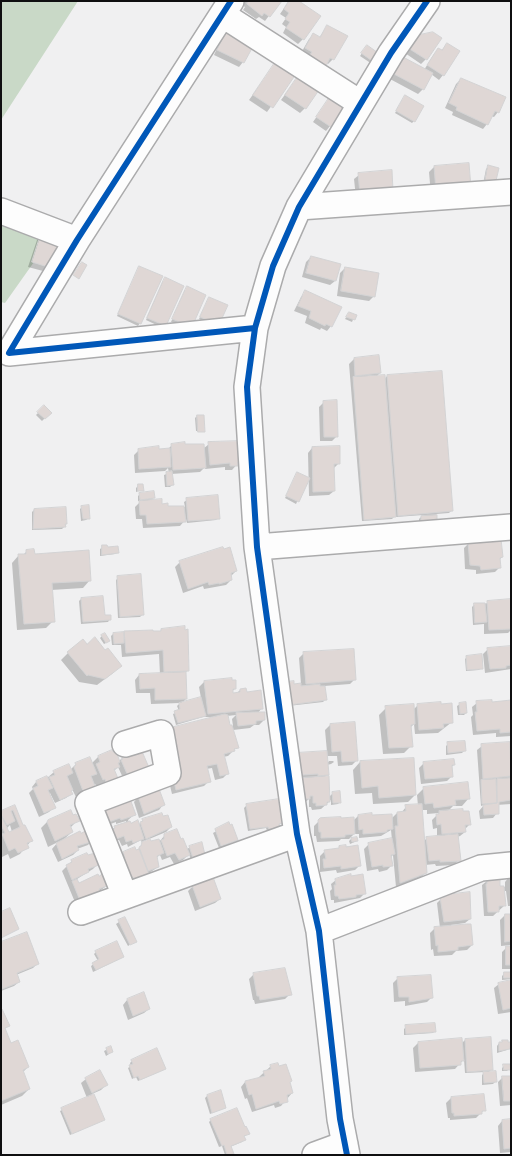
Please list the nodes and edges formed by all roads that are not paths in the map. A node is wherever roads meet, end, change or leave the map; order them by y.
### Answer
1 (427, 1) edge
2 (227, 8) edge
3 (360, 103) junction
4 (511, 192) edge
5 (299, 207) junction
6 (1, 211) edge
7 (77, 240) junction
8 (255, 328) junction
9 (511, 527) edge
10 (257, 547) junction
11 (126, 744) dead end
12 (297, 834) junction
13 (511, 865) edge
14 (125, 896) junction
15 (81, 912) dead end
16 (318, 931) junction
17 (346, 1150) edge
18 (315, 1155) edge

1 - 3 street
2 - 3 street
2 - 7 street
3 - 5 street
4 - 5 street
5 - 8 street
6 - 7 street
7 - 8 street
8 - 10 street
9 - 10 street
10 - 12 street
11 - 14 street
12 - 14 street
12 - 16 street
13 - 16 street
14 - 15 street
16 - 17 street
17 - 18 street

